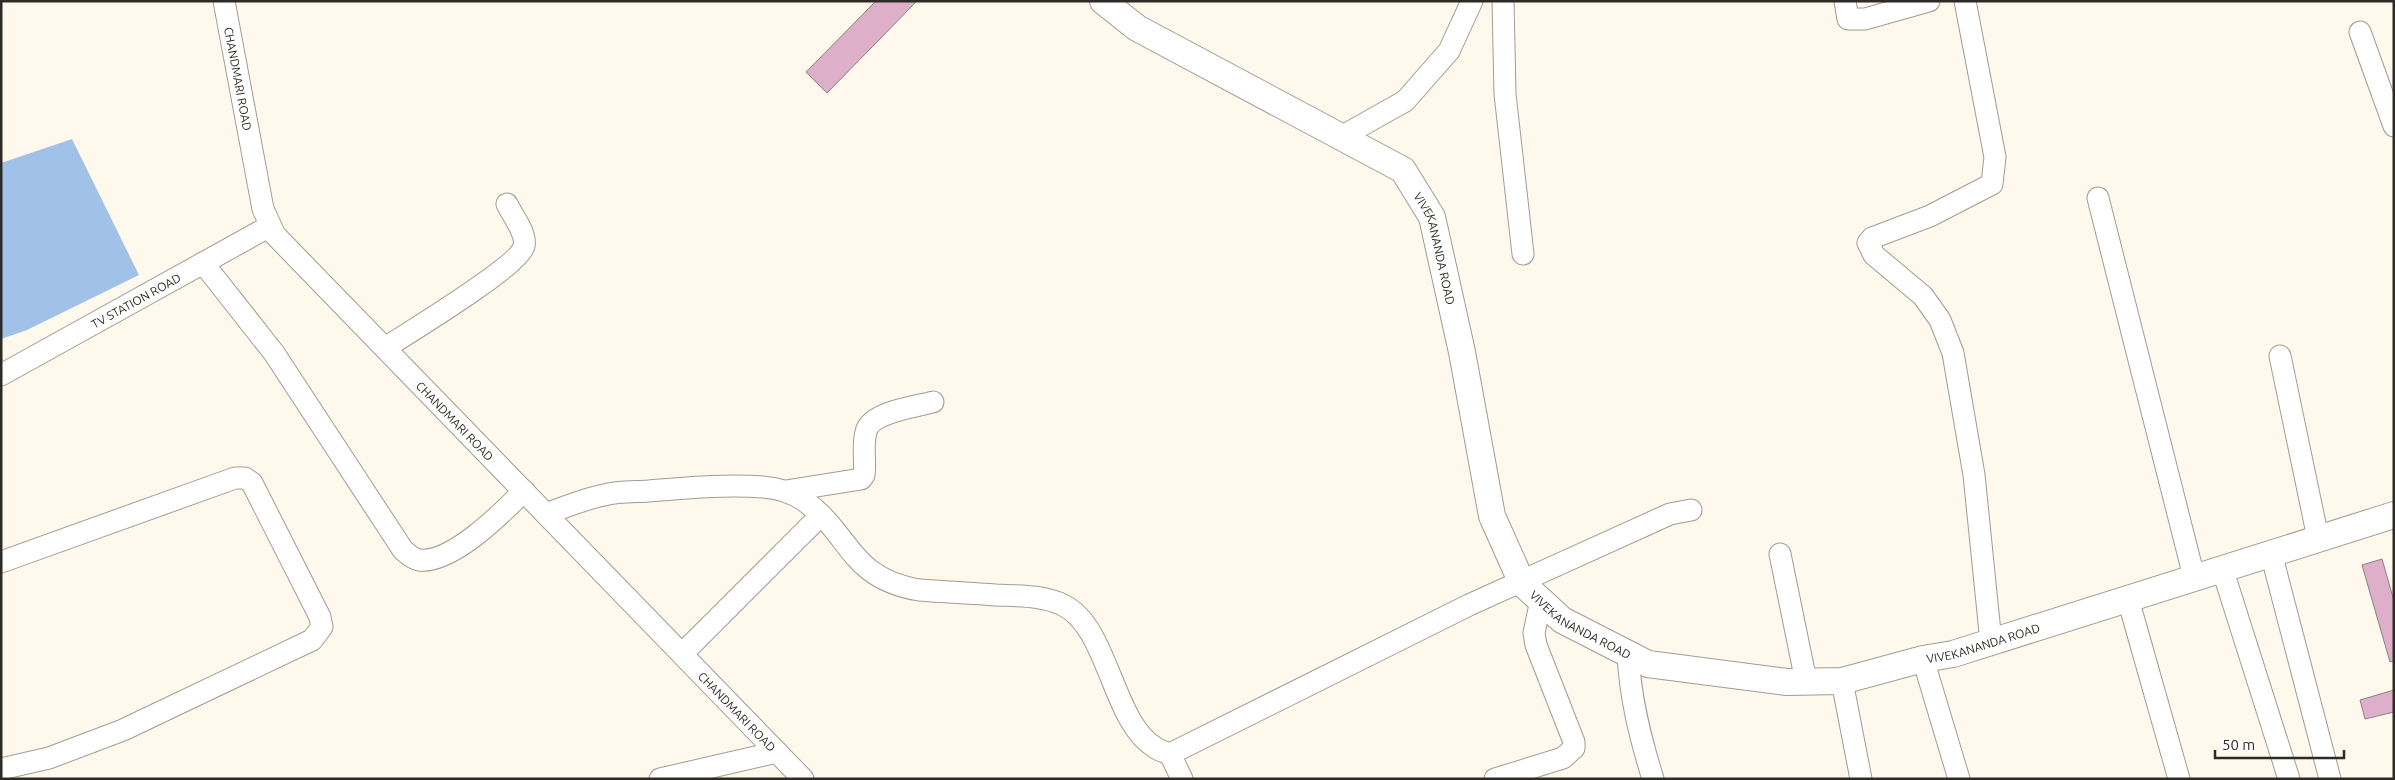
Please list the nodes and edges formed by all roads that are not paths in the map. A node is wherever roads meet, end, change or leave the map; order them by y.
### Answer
1 (224, 1) edge
2 (1103, 1) edge
3 (1472, 1) edge
4 (1503, 1) edge
5 (1845, 1) edge
6 (1929, 1) edge
7 (1965, 1) edge
8 (2360, 32) dead end
9 (2394, 126) edge
10 (1341, 137) junction
11 (2098, 198) dead end
12 (506, 204) dead end
13 (270, 226) junction
14 (1523, 254) dead end
15 (203, 263) junction
16 (385, 348) junction
17 (2280, 356) dead end
18 (1, 375) edge
19 (933, 402) dead end
20 (524, 491) junction
21 (786, 492) junction
22 (1690, 510) dead end
23 (546, 514) junction
24 (821, 515) junction
25 (2394, 515) edge
26 (2318, 538) junction
27 (2272, 553) junction
28 (1780, 554) dead end
29 (1, 562) edge
30 (2222, 568) junction
31 (2194, 577) junction
32 (1531, 592) junction
33 (2128, 599) junction
34 (1991, 642) junction
35 (683, 654) junction
36 (1628, 654) junction
37 (1923, 659) junction
38 (1806, 681) junction
39 (1842, 681) junction
40 (777, 752) junction
41 (1170, 754) junction
42 (1, 769) edge
43 (660, 779) edge
44 (803, 779) edge
45 (1182, 779) edge
46 (1494, 779) edge
47 (1653, 779) edge
48 (1861, 779) edge
49 (1959, 779) edge
50 (2179, 779) edge
51 (2289, 779) edge
52 (2330, 779) edge

1 - 13 street, CHANDMARI ROAD
2 - 10 main road, VIVEKANANDA ROAD
3 - 10 street
4 - 14 street
5 - 6 street
7 - 34 street
8 - 9 street
10 - 32 main road, VIVEKANANDA ROAD
11 - 31 street
12 - 16 street
13 - 15 street, TV STATION ROAD
13 - 16 street, CHANDMARI ROAD
15 - 18 street, TV STATION ROAD
15 - 20 street
16 - 20 street, CHANDMARI ROAD
17 - 26 street
19 - 21 street
20 - 23 street, CHANDMARI ROAD
21 - 23 street
21 - 24 street
22 - 32 street
23 - 35 street, CHANDMARI ROAD
24 - 35 street
24 - 41 street
25 - 26 main road, VIVEKANANDA ROAD
26 - 27 main road, VIVEKANANDA ROAD
27 - 30 main road, VIVEKANANDA ROAD
27 - 52 street
28 - 38 street
29 - 42 street
30 - 31 main road, VIVEKANANDA ROAD
30 - 51 street
31 - 33 main road, VIVEKANANDA ROAD
32 - 36 main road, VIVEKANANDA ROAD
32 - 41 street
32 - 46 street
33 - 34 main road, VIVEKANANDA ROAD
33 - 50 street
34 - 37 main road, VIVEKANANDA ROAD
35 - 40 street, CHANDMARI ROAD
36 - 38 main road, VIVEKANANDA ROAD
36 - 47 street
37 - 39 main road, VIVEKANANDA ROAD
37 - 49 street
38 - 39 main road, VIVEKANANDA ROAD
39 - 48 street
40 - 43 street
40 - 44 street, CHANDMARI ROAD
41 - 45 street

